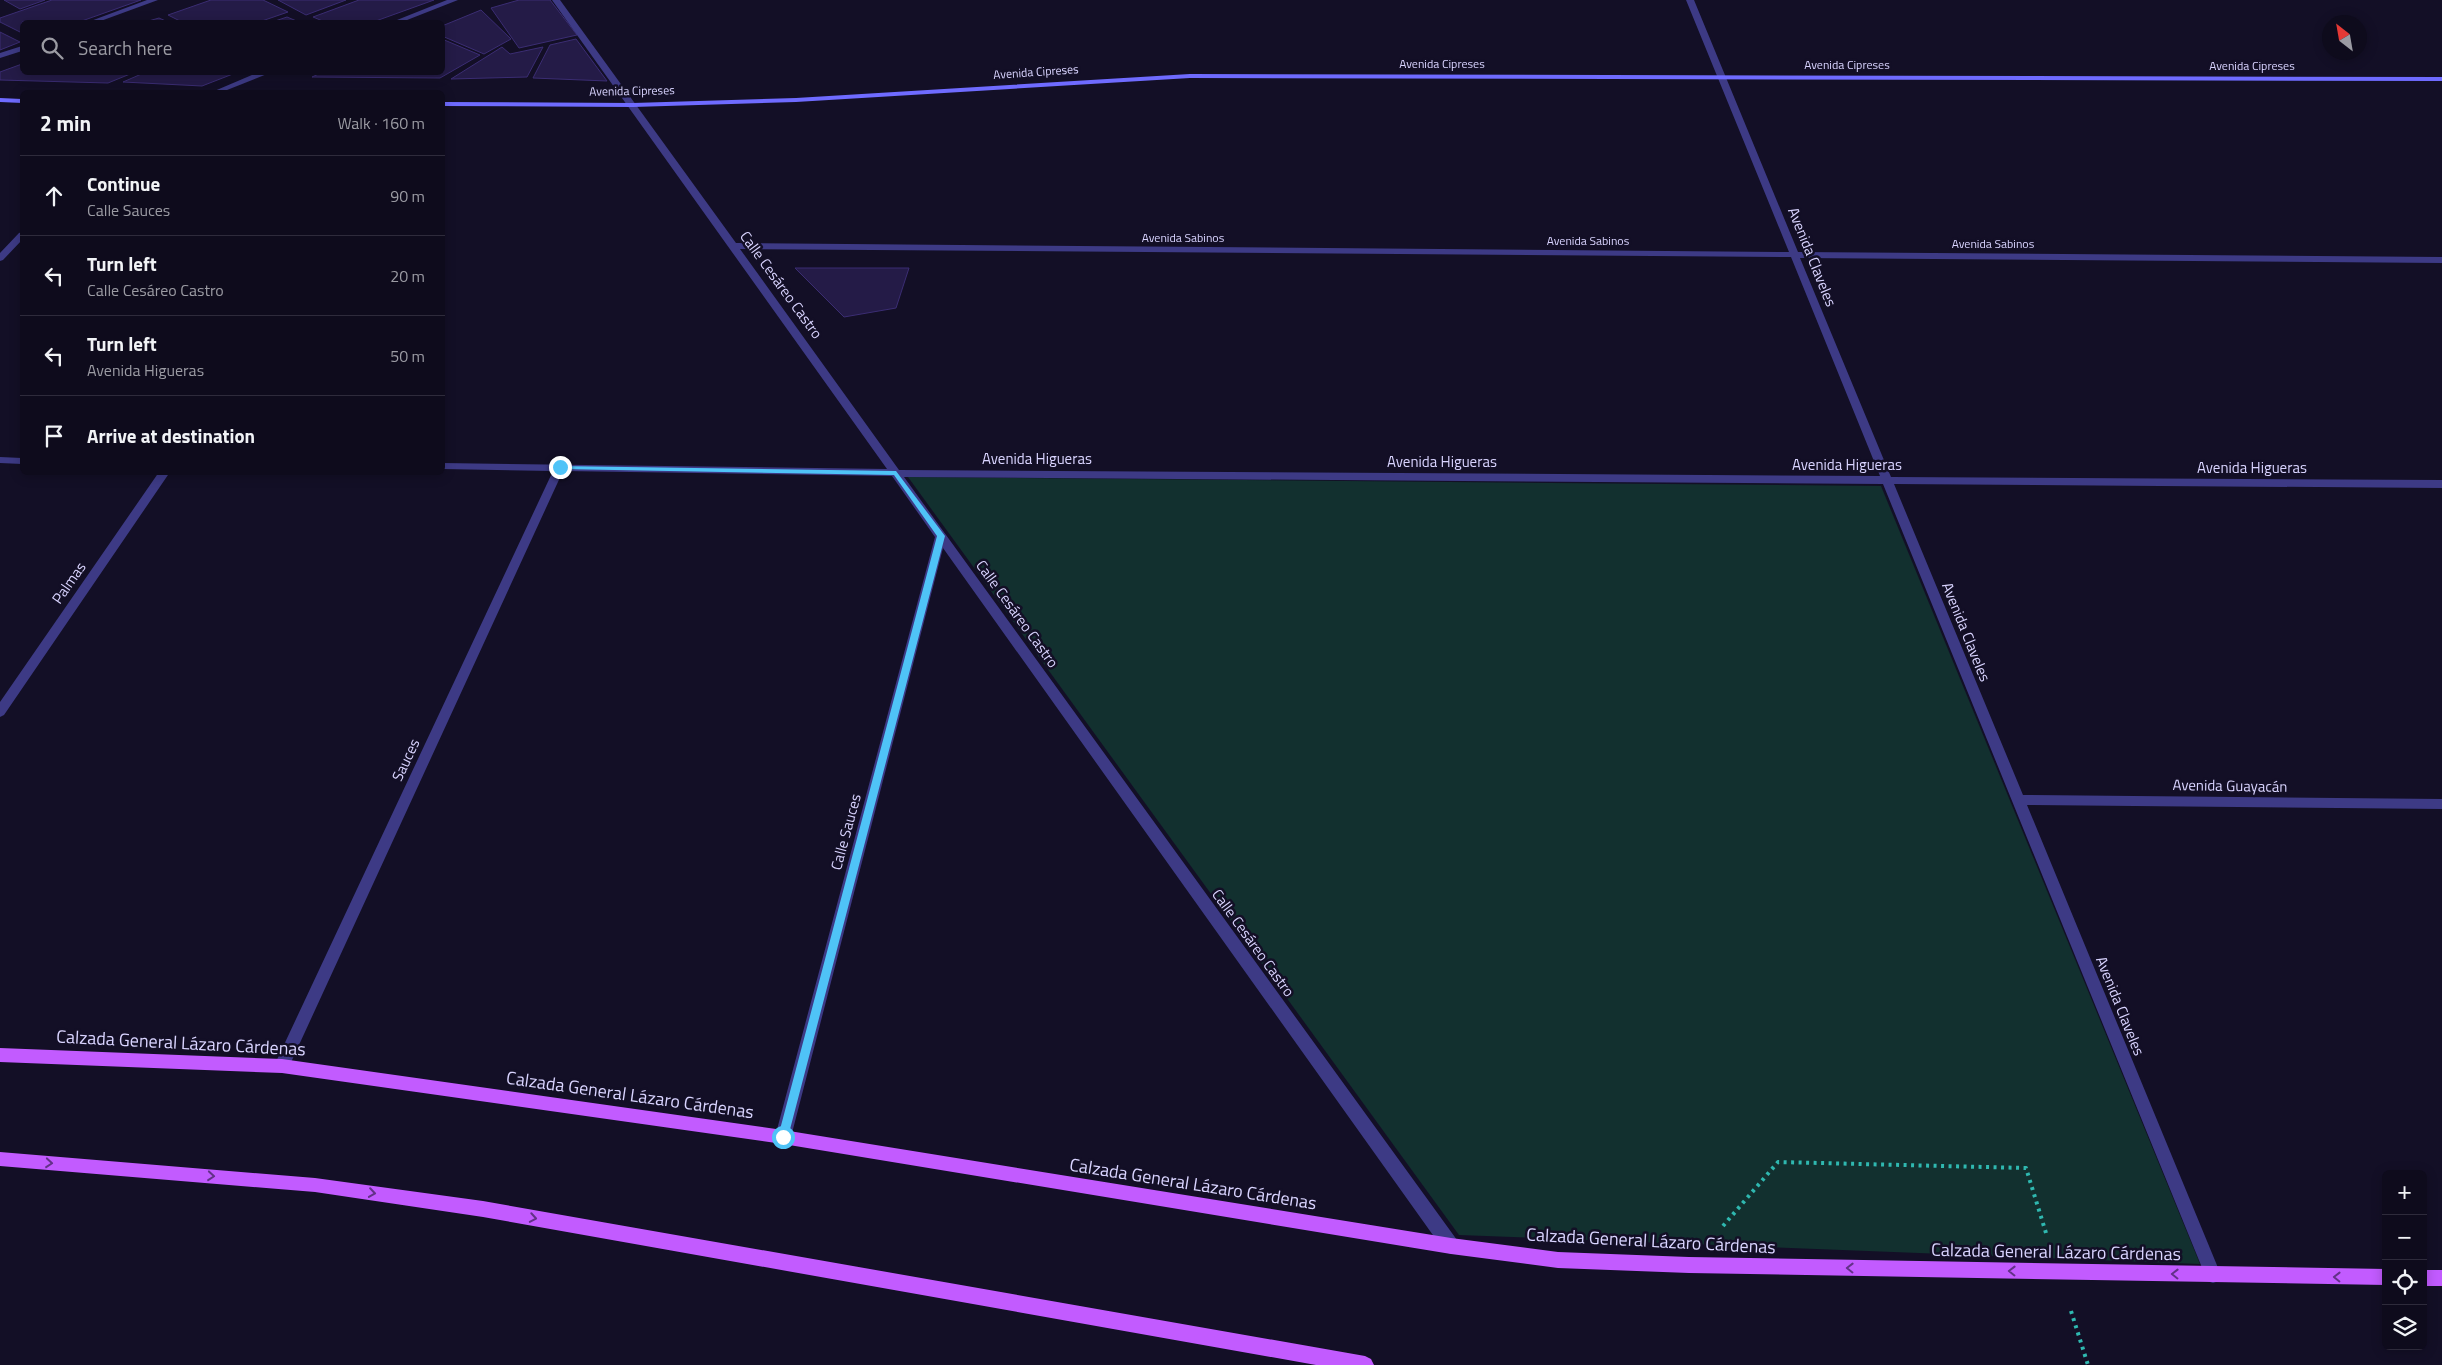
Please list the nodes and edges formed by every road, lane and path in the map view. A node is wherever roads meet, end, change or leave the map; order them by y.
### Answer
1 (154, 0) edge
2 (454, 0) edge
3 (556, 0) edge
4 (1690, 0) edge
5 (98, 20) edge
6 (401, 20) edge
7 (20, 49) edge
8 (0, 56) edge
9 (260, 75) edge
10 (1722, 78) junction
11 (2442, 79) edge
12 (221, 90) edge
13 (0, 100) edge
14 (20, 101) edge
15 (445, 104) edge
16 (633, 105) junction
17 (20, 237) edge
18 (733, 246) junction
19 (1794, 255) junction
20 (0, 258) edge
21 (2442, 260) edge
22 (0, 460) edge
23 (20, 461) edge
24 (445, 466) edge
25 (560, 467) junction
26 (896, 473) junction
27 (163, 475) edge
28 (1886, 480) junction
29 (2442, 484) edge
30 (941, 536) junction
31 (0, 712) edge
32 (2017, 800) junction
33 (2442, 804) edge
34 (0, 1055) edge
35 (282, 1066) junction
36 (783, 1137) junction
37 (0, 1159) edge
38 (2026, 1168) dead end
39 (1451, 1246) junction
40 (1689, 1265) junction
41 (2213, 1275) junction
42 (2382, 1277) edge
43 (2427, 1278) edge
44 (2442, 1278) edge
45 (1365, 1365) edge

1 - 5 street
2 - 6 street
3 - 16 street, Calle Cesáreo Castro
4 - 10 street, Avenida Claveles
7 - 8 street
9 - 12 street
10 - 11 street, Avenida Cipreses
10 - 16 street, Avenida Cipreses
10 - 19 street, Avenida Claveles
13 - 14 street
15 - 16 street, Avenida Cipreses
16 - 18 street, Calle Cesáreo Castro
17 - 20 street
18 - 19 street, Avenida Sabinos
18 - 26 street, Calle Cesáreo Castro
19 - 21 street, Avenida Sabinos
19 - 28 street, Avenida Claveles
22 - 23 street
24 - 25 street, Avenida Higueras
25 - 26 street, Avenida Higueras
25 - 35 street, Sauces
26 - 28 street, Avenida Higueras
26 - 30 street, Calle Cesáreo Castro
27 - 31 street, Palmas
28 - 29 street, Avenida Higueras
28 - 32 street, Avenida Claveles
30 - 36 street, Calle Sauces
30 - 39 street, Calle Cesáreo Castro
32 - 33 street, Avenida Guayacán
32 - 41 street, Avenida Claveles
34 - 35 main road, Calzada General Lázaro Cárdenas
35 - 36 main road, Calzada General Lázaro Cárdenas
36 - 39 main road, Calzada General Lázaro Cárdenas
37 -> 45 main road
38 - 40 path
39 - 40 main road, Calzada General Lázaro Cárdenas
41 -> 40 main road, Calzada General Lázaro Cárdenas
42 -> 41 main road, Calzada General Lázaro Cárdenas
43 - 44 main road

